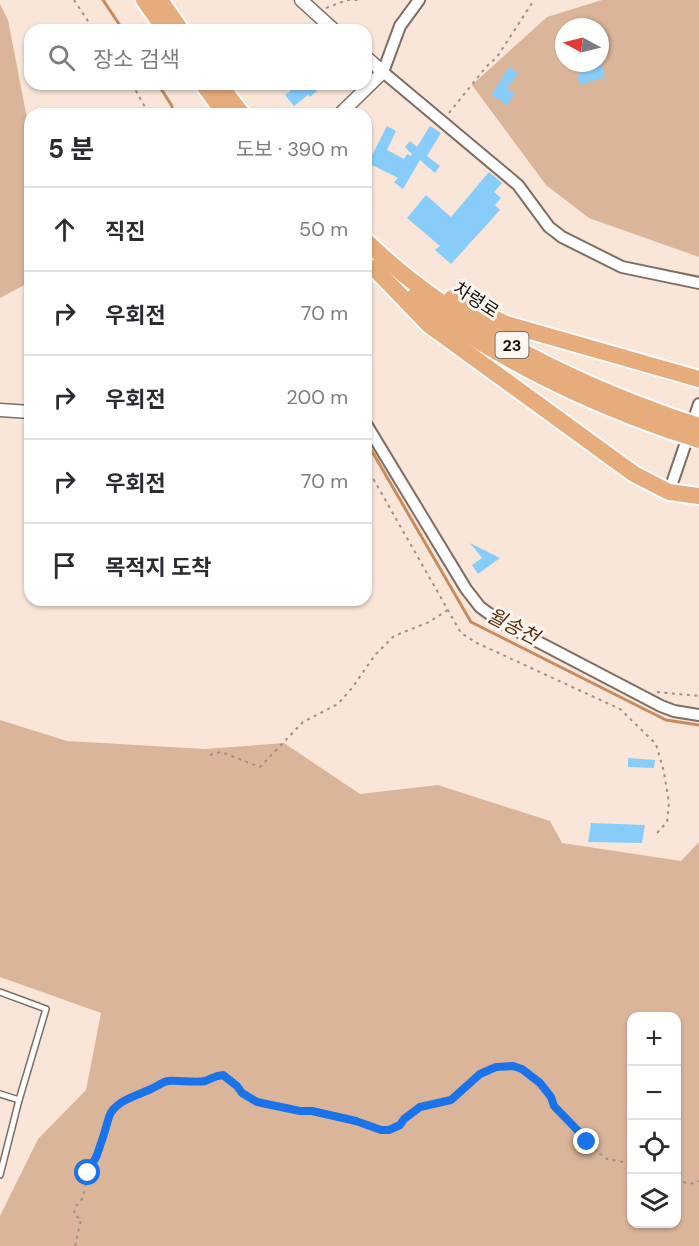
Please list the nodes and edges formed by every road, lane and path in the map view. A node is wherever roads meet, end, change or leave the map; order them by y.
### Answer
1 (74, 0) edge
2 (144, 0) edge
3 (160, 0) edge
4 (301, 0) edge
5 (358, 0) edge
6 (419, 0) edge
7 (534, 0) edge
8 (316, 14) junction
9 (90, 24) edge
10 (161, 24) edge
11 (177, 24) edge
12 (327, 24) edge
13 (372, 63) edge
14 (382, 72) junction
15 (372, 82) edge
16 (135, 90) edge
17 (207, 90) edge
18 (224, 90) edge
19 (364, 90) edge
20 (146, 108) edge
21 (221, 108) edge
22 (237, 108) edge
23 (346, 108) edge
24 (442, 122) junction
25 (374, 262) edge
26 (699, 283) edge
27 (699, 379) edge
28 (699, 404) edge
29 (0, 410) edge
30 (24, 412) edge
31 (673, 424) junction
32 (699, 426) edge
33 (372, 434) edge
34 (699, 440) edge
35 (372, 477) edge
36 (669, 492) junction
37 (699, 496) edge
38 (699, 504) edge
39 (448, 610) junction
40 (640, 695) junction
41 (699, 696) edge
42 (699, 715) edge
43 (210, 755) dead end
44 (656, 834) dead end
45 (0, 992) edge
46 (0, 1094) edge
47 (19, 1100) junction
48 (627, 1164) edge
49 (0, 1175) edge
50 (681, 1181) edge
51 (699, 1181) edge
52 (75, 1246) edge

1 - 9 path
2 - 10 highway
3 - 11 highway
4 - 8 street
5 - 8 path
6 - 14 street
7 - 24 path
8 - 12 street
13 - 14 street
14 - 15 street
14 - 24 street
16 - 20 path
17 - 21 highway
18 - 22 highway
19 - 23 street
24 - 26 street
25 - 27 highway
25 - 31 highway, 차령로 / 23
25 - 36 highway
28 - 36 street
29 - 30 street
31 - 32 highway, 23, bridge
31 - 34 highway, 23, bridge
33 - 40 street
35 - 39 path
36 - 37 highway
36 - 38 street
39 - 43 path
39 - 44 path
40 - 41 path
40 - 42 street
45 - 47 lane
46 - 47 lane
47 - 49 lane
48 - 52 path
50 - 51 path

